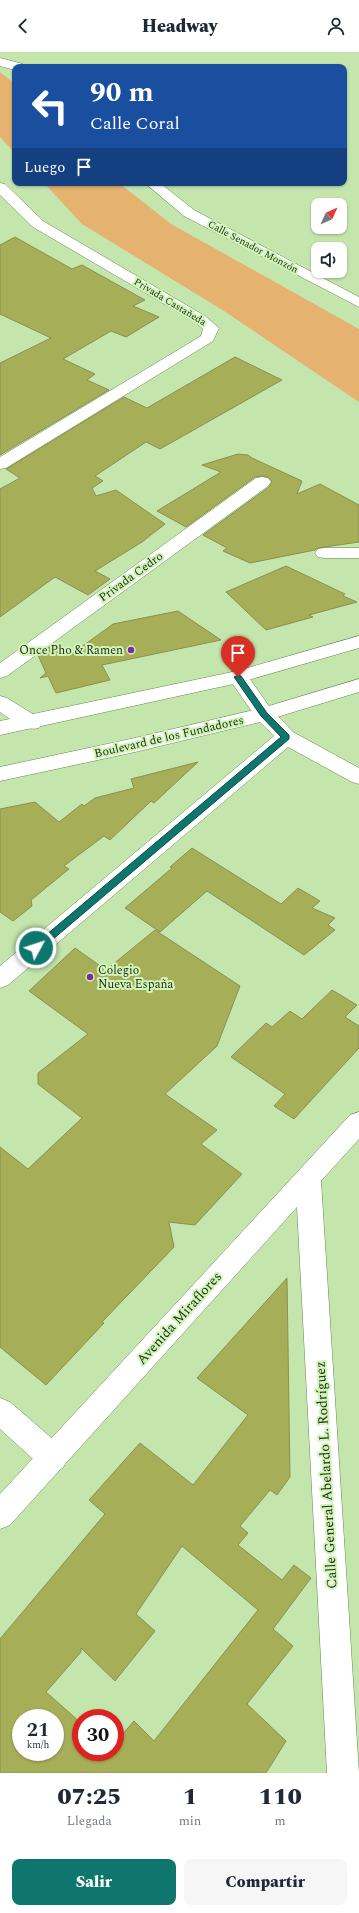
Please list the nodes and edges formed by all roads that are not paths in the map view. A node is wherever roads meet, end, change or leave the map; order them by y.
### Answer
1 (0, 62) edge
2 (24, 64) edge
3 (156, 186) edge
4 (0, 187) edge
5 (359, 303) edge
6 (0, 464) edge
7 (262, 482) dead end
8 (324, 553) dead end
9 (359, 553) edge
10 (359, 642) edge
11 (0, 672) edge
12 (238, 677) junction
13 (359, 686) edge
14 (0, 703) edge
15 (264, 714) junction
16 (32, 722) junction
17 (0, 728) edge
18 (286, 737) junction
19 (0, 774) edge
20 (359, 777) edge
21 (0, 979) edge
22 (356, 1132) edge
23 (308, 1176) junction
24 (0, 1411) edge
25 (53, 1458) junction
26 (0, 1515) edge
27 (343, 1773) edge

1 - 2 street
3 - 5 street, Calle Senador Monzón
4 - 6 street, Privada Castañeda
7 - 11 street, Privada Cedro
8 - 9 street
10 - 12 street
12 - 15 street
12 - 16 street
13 - 15 street, Boulevard de los Fundadores
14 - 16 street
15 - 18 street
15 - 19 street, Boulevard de los Fundadores
16 - 17 street
18 - 20 street
18 - 21 street
22 - 23 street, Avenida Miraflores
23 - 25 street, Avenida Miraflores
23 - 27 street, Calle General Abelardo L. Rodríguez
24 - 25 street
25 - 26 street, Avenida Miraflores

